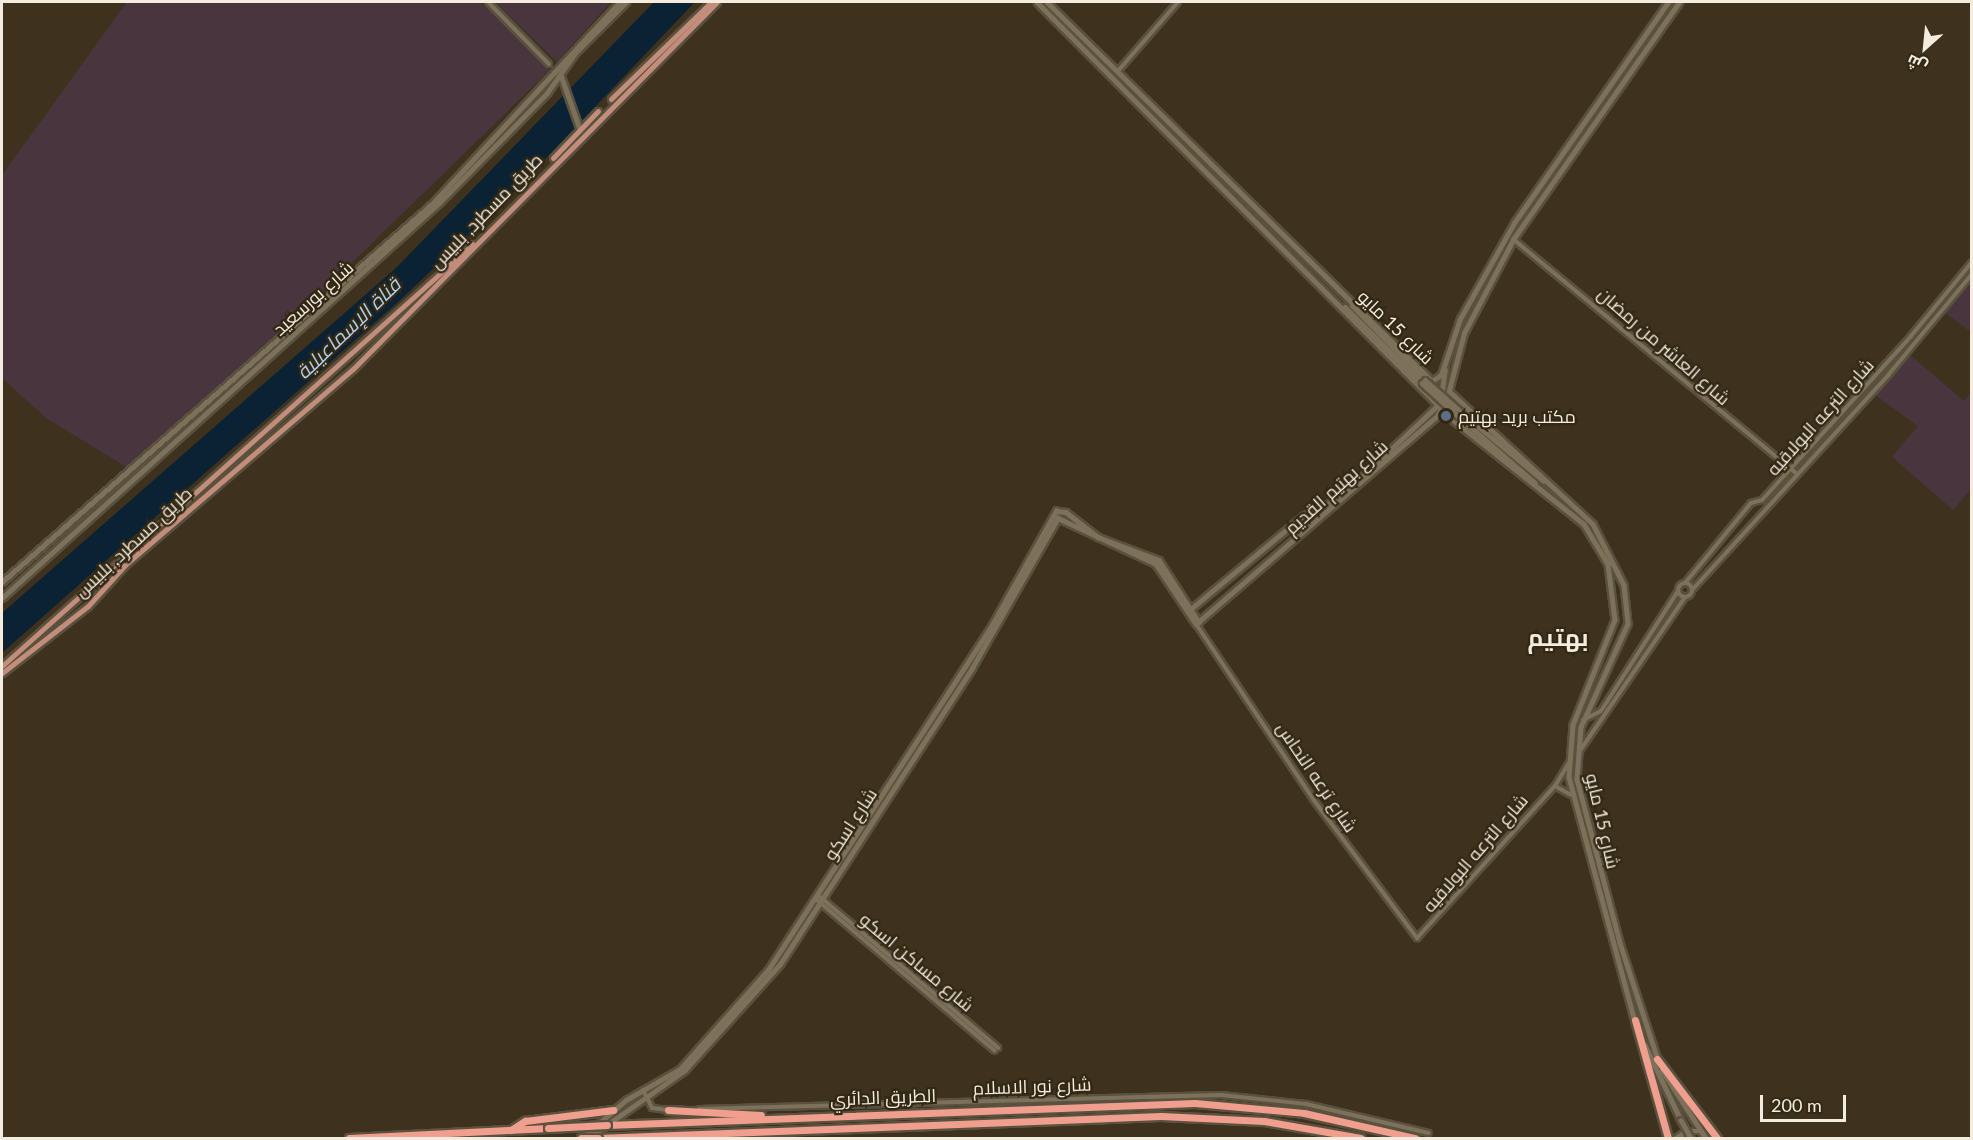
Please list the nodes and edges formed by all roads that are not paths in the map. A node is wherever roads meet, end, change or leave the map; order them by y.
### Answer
1 (488, 2) edge
2 (620, 2) edge
3 (626, 2) edge
4 (711, 2) edge
5 (717, 2) edge
6 (1037, 2) edge
7 (1047, 2) edge
8 (1176, 2) edge
9 (1668, 2) edge
10 (1679, 2) edge
11 (549, 64) dead end
12 (1118, 71) junction
13 (561, 74) junction
14 (556, 82) junction
15 (563, 85) junction
16 (1591, 110) junction
17 (1598, 115) junction
18 (1584, 120) junction
19 (1592, 125) junction
20 (579, 127) junction
21 (1513, 239) junction
22 (1971, 262) edge
23 (1971, 274) edge
24 (1347, 298) junction
25 (1341, 304) junction
26 (1449, 346) junction
27 (345, 361) junction
28 (360, 362) junction
29 (327, 378) junction
30 (341, 379) junction
31 (1432, 381) junction
32 (1424, 389) junction
33 (1449, 390) junction
34 (219, 400) junction
35 (1852, 400) junction
36 (1456, 402) junction
37 (223, 405) dead end
38 (1438, 405) junction
39 (1859, 406) junction
40 (1442, 411) junction
41 (1449, 412) junction
42 (1790, 468) junction
43 (1797, 474) junction
44 (1550, 485) junction
45 (1539, 487) junction
46 (1059, 509) joint
47 (1058, 518) joint
48 (1147, 556) junction
49 (2, 582) edge
50 (1685, 583) junction
51 (1693, 589) junction
52 (1678, 591) junction
53 (81, 597) junction
54 (1685, 597) junction
55 (2, 598) edge
56 (88, 606) junction
57 (1190, 610) junction
58 (1615, 621) junction
59 (1628, 624) junction
60 (1198, 625) junction
61 (1612, 634) junction
62 (1626, 634) junction
63 (2, 666) edge
64 (2, 673) edge
65 (939, 714) junction
66 (1583, 720) junction
67 (1577, 755) junction
68 (1568, 764) junction
69 (1555, 786) junction
70 (1572, 795) junction
71 (819, 900) junction
72 (1417, 938) joint
73 (1635, 1020) junction
74 (996, 1049) dead end
75 (1658, 1059) junction
76 (643, 1090) junction
77 (645, 1096) junction
78 (668, 1110) junction
79 (614, 1112) junction
80 (769, 1117) junction
81 (511, 1130) junction
82 (1701, 1131) junction
83 (1429, 1133) dead end
84 (714, 1134) junction
85 (350, 1138) edge
86 (581, 1138) edge
87 (587, 1138) edge
88 (598, 1138) edge
89 (691, 1138) edge
90 (1361, 1138) edge
91 (1414, 1138) edge
92 (1668, 1138) edge
93 (1676, 1138) edge
94 (1691, 1138) edge
95 (1706, 1138) edge
96 (1717, 1138) edge

1 - 11 street
2 - 49 main road, شارع بورسعيد
3 - 13 main road, شارع بورسعيد
4 - 20 main road, طريق مسطرد, بلبيس
5 - 28 main road, طريق مسطرد, بلبيس
6 - 25 main road, شارع 15 مايو
7 - 12 main road, شارع 15 مايو
8 - 12 street
9 - 16 main road, شارع 15 مايو
10 - 17 main road, شارع 15 مايو
12 - 24 main road, شارع 15 مايو
13 - 14 main road, شارع بورسعيد
13 - 15 main road
14 - 15 main road
14 - 34 main road, شارع بورسعيد
15 - 20 main road
16 - 17 main road
16 - 18 main road, شارع 15 مايو
17 - 19 main road, شارع 15 مايو
18 - 19 main road
18 - 26 main road, شارع 15 مايو
19 - 21 main road, شارع 15 مايو
20 - 27 main road, طريق مسطرد, بلبيس
21 - 33 main road, شارع 15 مايو
21 - 42 street, شارع العاشر من رمضان
22 - 35 street, شارع الترعه البولاقيه
23 - 39 street, شارع الترعه البولاقيه
24 - 31 main road, شارع 15 مايو
24 - 44 main road, bridge
25 - 32 main road, شارع 15 مايو
25 - 45 main road, bridge
26 - 31 main road, شارع 15 مايو
26 - 38 main road
27 - 28 main road
27 - 29 main road, طريق مسطرد, بلبيس
28 - 30 main road, طريق مسطرد, بلبيس
29 - 30 main road
29 - 53 main road, طريق مسطرد, بلبيس
30 - 56 main road, طريق مسطرد, بلبيس
31 - 32 main road
32 - 38 main road, شارع 15 مايو
33 - 36 main road, شارع 15 مايو
33 - 40 main road
34 - 37 main road
34 - 55 main road, شارع بورسعيد
35 - 39 street
35 - 42 street, شارع الترعه البولاقيه
36 - 41 main road
36 - 44 main road, شارع 15 مايو
38 - 57 main road, شارع بهتيم القديم
39 - 43 street, شارع الترعه البولاقيه
40 - 41 main road
40 - 60 main road, شارع بهتيم القديم
41 - 45 main road, شارع 15 مايو
42 - 43 street, شارع العاشر من رمضان
42 - 50 street, شارع الترعه البولاقيه
43 - 51 street, شارع الترعه البولاقيه
44 - 59 main road, شارع 15 مايو
45 - 58 main road, شارع 15 مايو
46 - 48 main road, شارع ترعه النحاس
46 - 65 main road, شارع اسكو
47 - 48 main road, شارع ترعه النحاس
47 - 65 main road, شارع اسكو
48 - 57 main road, شارع ترعه النحاس
50 - 51 street
50 - 52 street, شارع الترعه البولاقيه
51 - 54 street, شارع الترعه البولاقيه
52 - 54 street
52 - 66 street
53 - 56 main road
53 - 63 main road, طريق مسطرد, بلبيس
54 - 67 street
56 - 64 main road, طريق مسطرد, بلبيس
57 - 60 main road, شارع ترعه النحاس
58 - 59 main road
58 - 61 main road, شارع 15 مايو
59 - 62 main road, شارع 15 مايو
60 - 72 street, شارع ترعه النحاس
61 - 62 main road
61 - 68 main road, شارع 15 مايو
62 - 66 main road, شارع 15 مايو
65 - 71 main road, شارع اسكو
66 - 67 main road, شارع 15 مايو
67 - 75 main road, شارع 15 مايو
68 - 69 street, شارع الترعه البولاقيه
68 - 70 main road, شارع 15 مايو
69 - 70 street
69 - 72 street, شارع الترعه البولاقيه
70 - 73 main road, شارع 15 مايو
71 - 74 street, شارع مساكن اسكو
71 - 76 main road, شارع اسكو
71 - 77 main road, شارع اسكو
73 - 92 highway
73 - 94 main road, شارع 15 مايو, bridge
75 - 82 main road, شارع 15 مايو
75 - 96 highway
76 - 77 street
76 - 79 main road, شارع اسكو
77 - 78 street
77 - 79 main road, شارع اسكو
78 - 80 highway
78 - 83 street, شارع نور الاسلام
79 - 81 highway
79 - 86 main road
79 - 87 main road
80 - 81 highway, الطريق الدائري, bridge
80 - 91 highway, الطريق الدائري
81 - 85 highway, الطريق الدائري
82 - 93 main road
82 - 95 main road, شارع 15 مايو
84 - 88 highway, الطريق الدائري
84 - 89 highway
84 - 90 highway, الطريق الدائري
86 - 88 highway, الطريق الدائري, bridge

